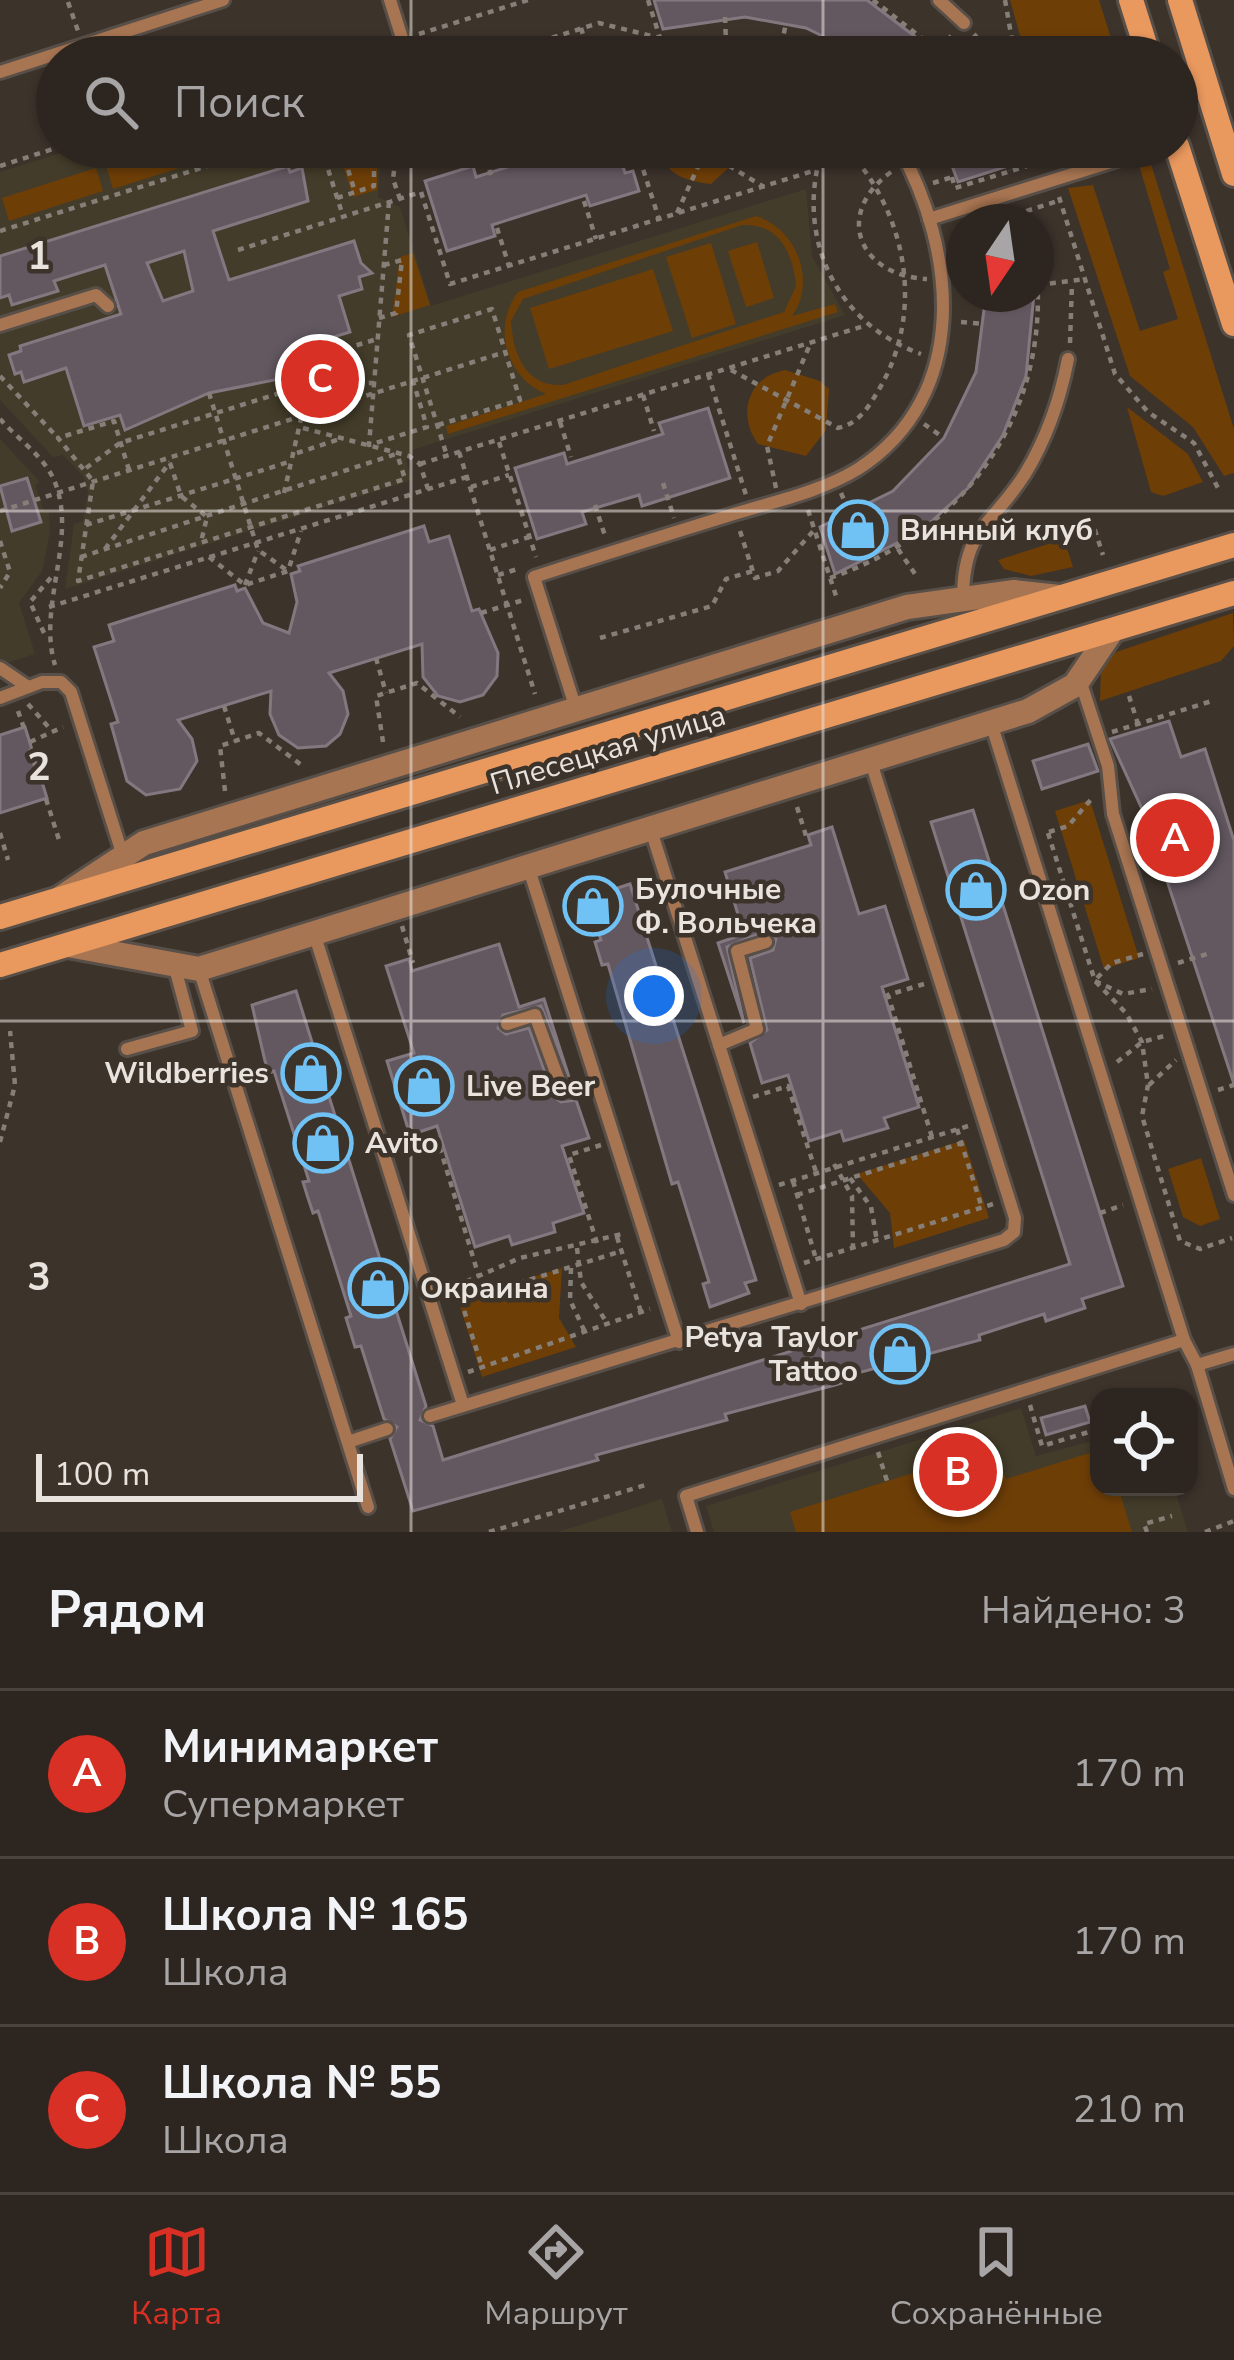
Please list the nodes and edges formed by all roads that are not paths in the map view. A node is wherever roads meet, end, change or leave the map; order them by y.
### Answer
1 (224, 0) edge
2 (390, 0) edge
3 (939, 0) edge
4 (1131, 0) edge
5 (1180, 0) edge
6 (964, 23) road end
7 (111, 36) edge
8 (401, 36) edge
9 (1142, 36) edge
10 (1193, 36) edge
11 (1198, 49) edge
12 (36, 60) edge
13 (0, 72) edge
14 (1226, 124) edge
15 (909, 168) edge
16 (1092, 168) edge
17 (1184, 168) edge
18 (1234, 174) edge
19 (929, 219) junction
20 (108, 306) dead end
21 (1234, 324) edge
22 (0, 326) edge
23 (1068, 359) road end
24 (1234, 545) edge
25 (1234, 593) edge
26 (963, 596) junction
27 (1068, 597) junction
28 (1111, 632) junction
29 (0, 668) edge
30 (1079, 679) junction
31 (28, 686) junction
32 (0, 698) edge
33 (576, 710) junction
34 (991, 722) junction
35 (870, 759) junction
36 (650, 827) junction
37 (122, 853) junction
38 (528, 866) junction
39 (60, 899) junction
40 (0, 917) edge
41 (314, 933) junction
42 (766, 942) dead end
43 (68, 944) junction
44 (0, 965) edge
45 (187, 969) junction
46 (507, 1024) dead end
47 (719, 1045) junction
48 (128, 1049) dead end
49 (597, 1084) junction
50 (1234, 1196) edge
51 (801, 1304) junction
52 (1184, 1340) junction
53 (679, 1342) junction
54 (1234, 1354) edge
55 (1197, 1365) junction
56 (463, 1405) junction
57 (430, 1416) dead end
58 (387, 1430) dead end
59 (347, 1442) junction
60 (1234, 1489) edge
61 (368, 1507) dead end
62 (697, 1532) edge

1 - 7 lane
2 - 8 lane
3 - 6 lane
4 - 9 main road
5 - 10 main road
11 - 14 main road
12 - 13 lane
14 - 18 main road
15 - 19 lane
16 - 19 lane
17 - 21 main road
19 - 33 lane
20 - 22 lane
23 - 26 lane
24 - 27 main road, Плесецкая улица
25 - 28 main road, Плесецкая улица
26 - 27 street
26 - 33 street
27 - 39 main road, Плесецкая улица
28 - 30 street
28 - 43 main road, Плесецкая улица
29 - 31 lane
30 - 34 street
30 - 50 lane
31 - 32 lane
31 - 37 lane
33 - 37 street
34 - 35 street
34 - 52 lane
35 - 36 street
35 - 51 lane
36 - 38 street
36 - 47 lane
37 - 39 street
38 - 41 street
38 - 49 lane
39 - 40 main road, Плесецкая улица
41 - 45 street
41 - 56 lane
42 - 47 lane
43 - 44 main road, Плесецкая улица
43 - 45 street
45 - 48 lane
45 - 59 lane
46 - 49 lane
47 - 51 lane
49 - 53 lane
51 - 53 lane
52 - 55 lane
52 - 62 lane
53 - 56 lane
54 - 55 lane
55 - 60 lane
56 - 57 lane
58 - 59 lane
59 - 61 lane

